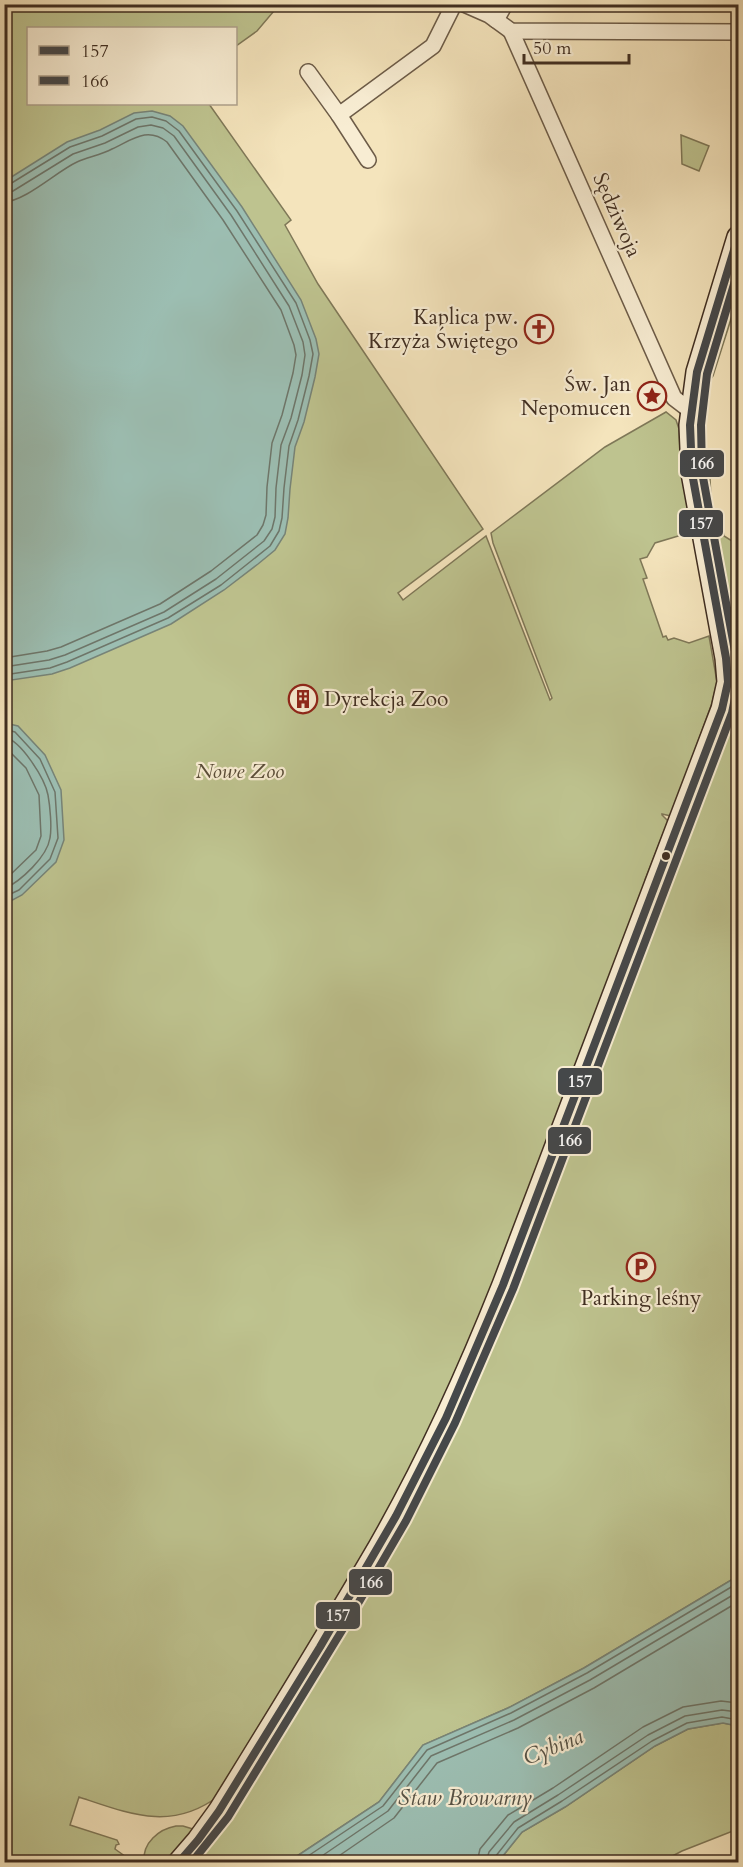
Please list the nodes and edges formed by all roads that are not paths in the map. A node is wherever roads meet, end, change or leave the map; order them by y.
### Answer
1 (454, 4) edge
2 (464, 4) edge
3 (506, 4) edge
4 (496, 20) junction
5 (511, 31) junction
6 (738, 32) edge
7 (308, 72) dead end
8 (339, 116) junction
9 (368, 160) dead end
10 (738, 237) edge
11 (691, 411) junction
12 (733, 667) edge
13 (179, 1863) edge

1 - 8 street
2 - 4 street
3 - 4 street
4 - 5 street
5 - 6 street
5 - 11 street, Sędziwoja
7 - 8 street
8 - 9 street
10 - 11 street
11 - 12 street
12 - 13 street

